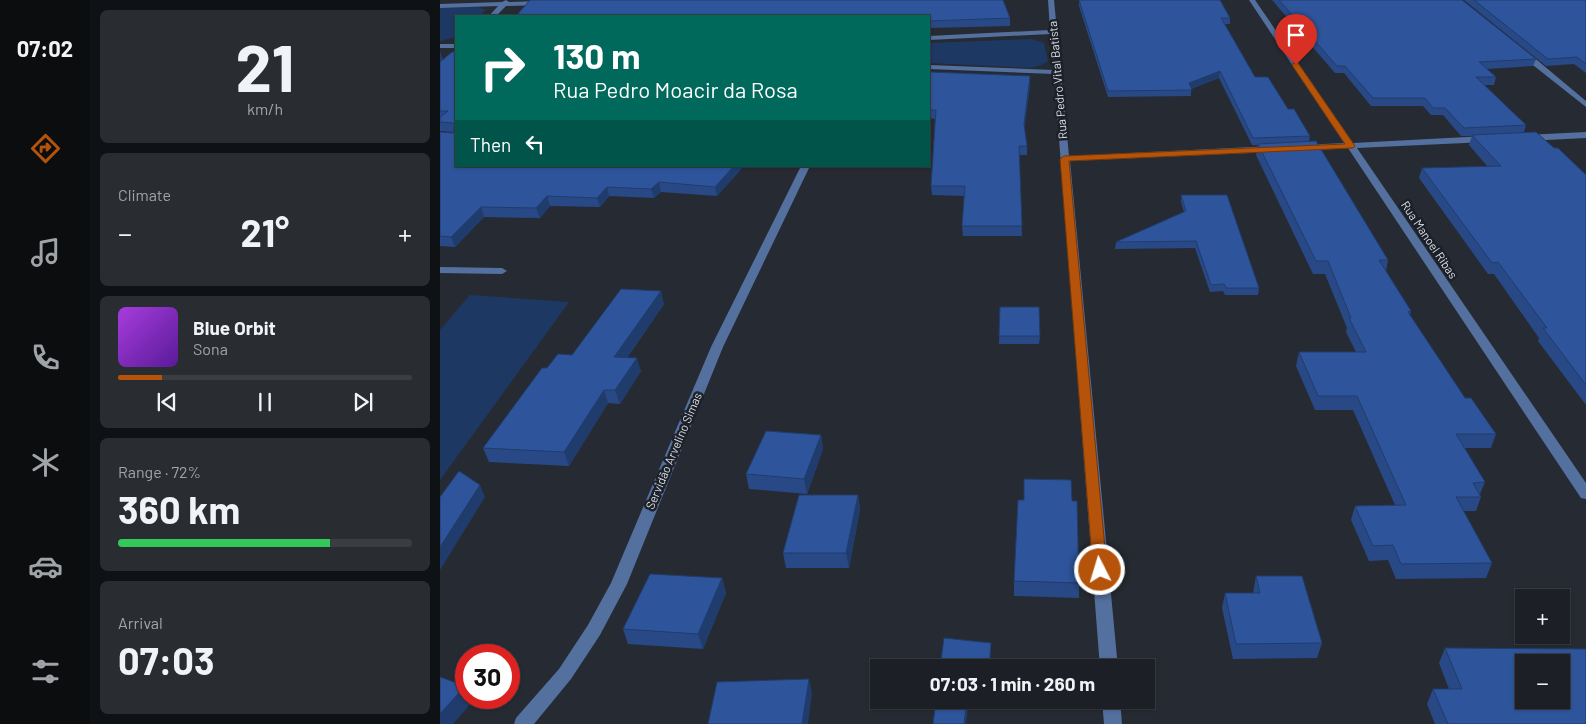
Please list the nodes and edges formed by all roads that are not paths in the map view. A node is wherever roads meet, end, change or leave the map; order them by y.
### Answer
1 (1051, 0) edge
2 (1252, 0) edge
3 (506, 2) edge
4 (550, 2) edge
5 (440, 6) edge
6 (493, 15) edge
7 (1054, 32) junction
8 (930, 38) edge
9 (440, 46) edge
10 (455, 46) edge
11 (1518, 49) edge
12 (930, 67) edge
13 (1057, 72) junction
14 (1586, 105) edge
15 (1586, 135) edge
16 (1517, 138) edge
17 (1498, 139) edge
18 (1350, 146) junction
19 (1291, 148) edge
20 (1282, 149) edge
21 (1064, 159) junction
22 (806, 167) edge
23 (440, 270) edge
24 (502, 271) dead end
25 (1586, 494) edge
26 (1107, 659) edge
27 (1112, 709) edge
28 (523, 724) edge
29 (1113, 724) edge

1 - 7 street, Rua Pedro Vital Batista
2 - 18 street, Rua Manoel Ribas
3 - 4 street
3 - 5 street
3 - 6 street
7 - 8 street
7 - 13 street, Rua Pedro Vital Batista
9 - 10 street
11 - 14 street
12 - 13 street
13 - 21 street, Rua Pedro Vital Batista
15 - 16 street
17 - 18 street
18 - 19 street
18 - 25 street, Rua Manoel Ribas
20 - 21 street
21 - 26 street, Rua Pedro Vital Batista
22 - 28 street, Servidão Arvelino Simas
23 - 24 street
27 - 29 street

